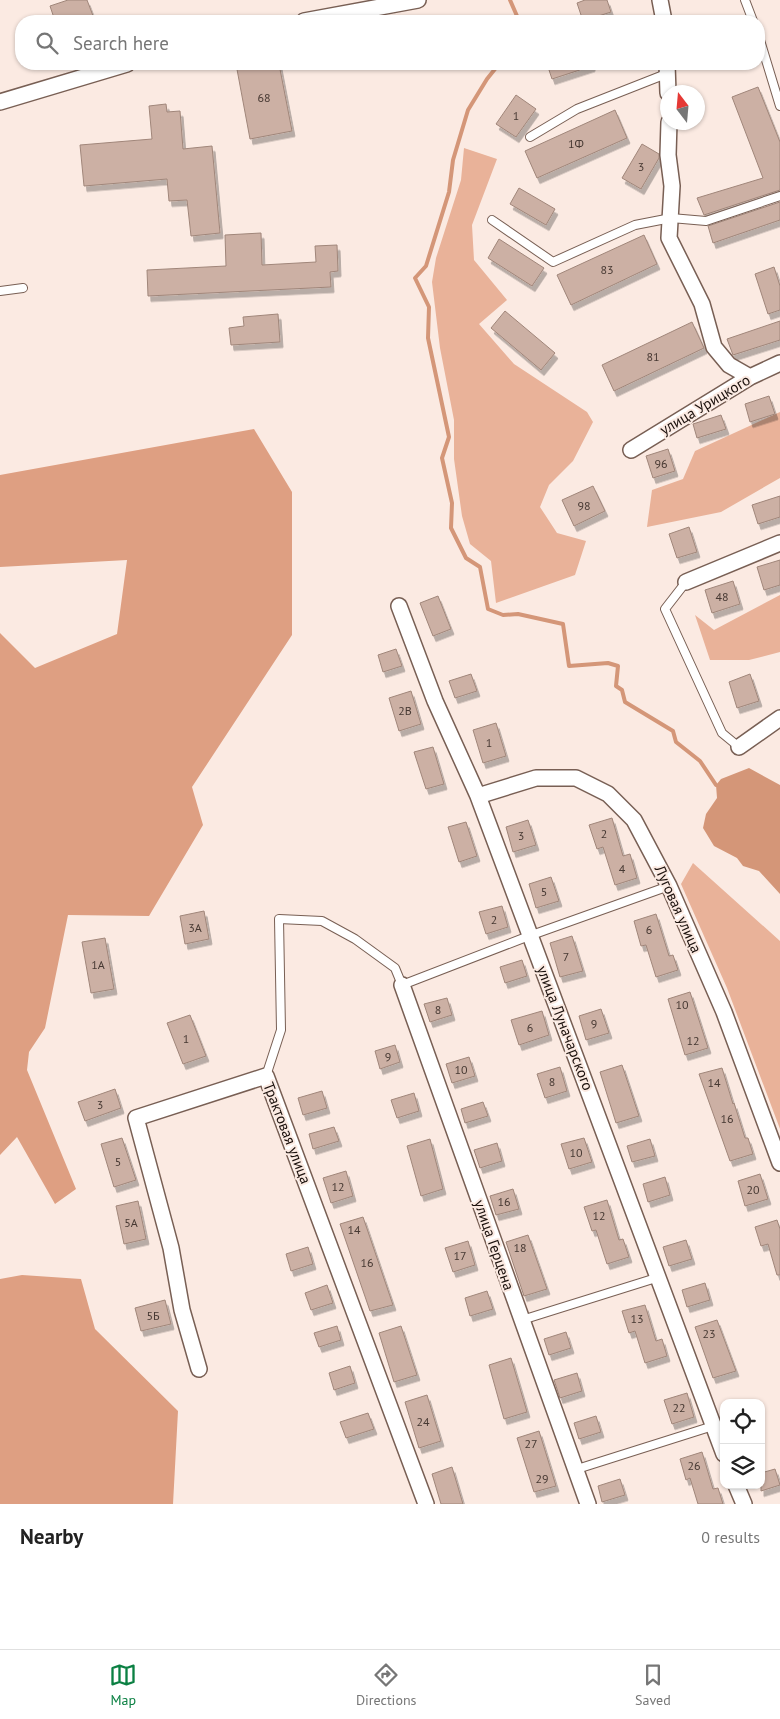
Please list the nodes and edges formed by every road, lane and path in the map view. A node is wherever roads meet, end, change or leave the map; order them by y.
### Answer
1 (418, 0) edge
2 (660, 0) edge
3 (745, 0) edge
4 (337, 15) edge
5 (663, 15) edge
6 (751, 15) edge
7 (765, 53) edge
8 (107, 70) edge
9 (664, 70) edge
10 (666, 70) edge
11 (667, 85) edge
12 (0, 102) edge
13 (780, 106) edge
14 (669, 130) edge
15 (530, 137) dead end
16 (780, 196) edge
17 (671, 218) junction
18 (492, 220) dead end
19 (23, 288) dead end
20 (0, 291) edge
21 (780, 363) edge
22 (750, 377) junction
23 (631, 450) dead end
24 (780, 543) edge
25 (686, 582) joint
26 (399, 606) dead end
27 (780, 718) edge
28 (739, 747) joint
29 (478, 796) junction
30 (669, 886) junction
31 (529, 936) junction
32 (402, 985) junction
33 (266, 1076) junction
34 (780, 1163) edge
35 (656, 1278) junction
36 (522, 1320) junction
37 (199, 1369) dead end
38 (713, 1426) junction
39 (720, 1444) edge
40 (574, 1470) junction
41 (738, 1489) edge
42 (426, 1504) edge
43 (588, 1504) edge
44 (744, 1504) edge

1 - 4 street
2 - 5 street
3 - 6 lane
7 - 13 lane
8 - 12 street
9 - 15 lane
10 - 11 street
14 - 17 street
16 - 17 lane
17 - 18 lane
17 - 22 street
19 - 20 lane
21 - 22 street, улица Урицкого
22 - 23 street, улица Урицкого
24 - 25 street
25 - 28 lane
26 - 29 street, улица Луначарского
27 - 28 street
29 - 30 street, Луговая улица
29 - 31 street, улица Луначарского
30 - 31 lane
30 - 34 street, Луговая улица
31 - 32 lane
31 - 35 street, улица Луначарского
32 - 33 lane
32 - 36 street, улица Герцена
33 - 37 street, Трактовая улица
33 - 42 street, Трактовая улица
35 - 36 lane
35 - 38 street, улица Луначарского
36 - 40 street, улица Герцена
38 - 39 street, улица Луначарского
38 - 40 lane
40 - 43 street, улица Герцена
41 - 44 street

